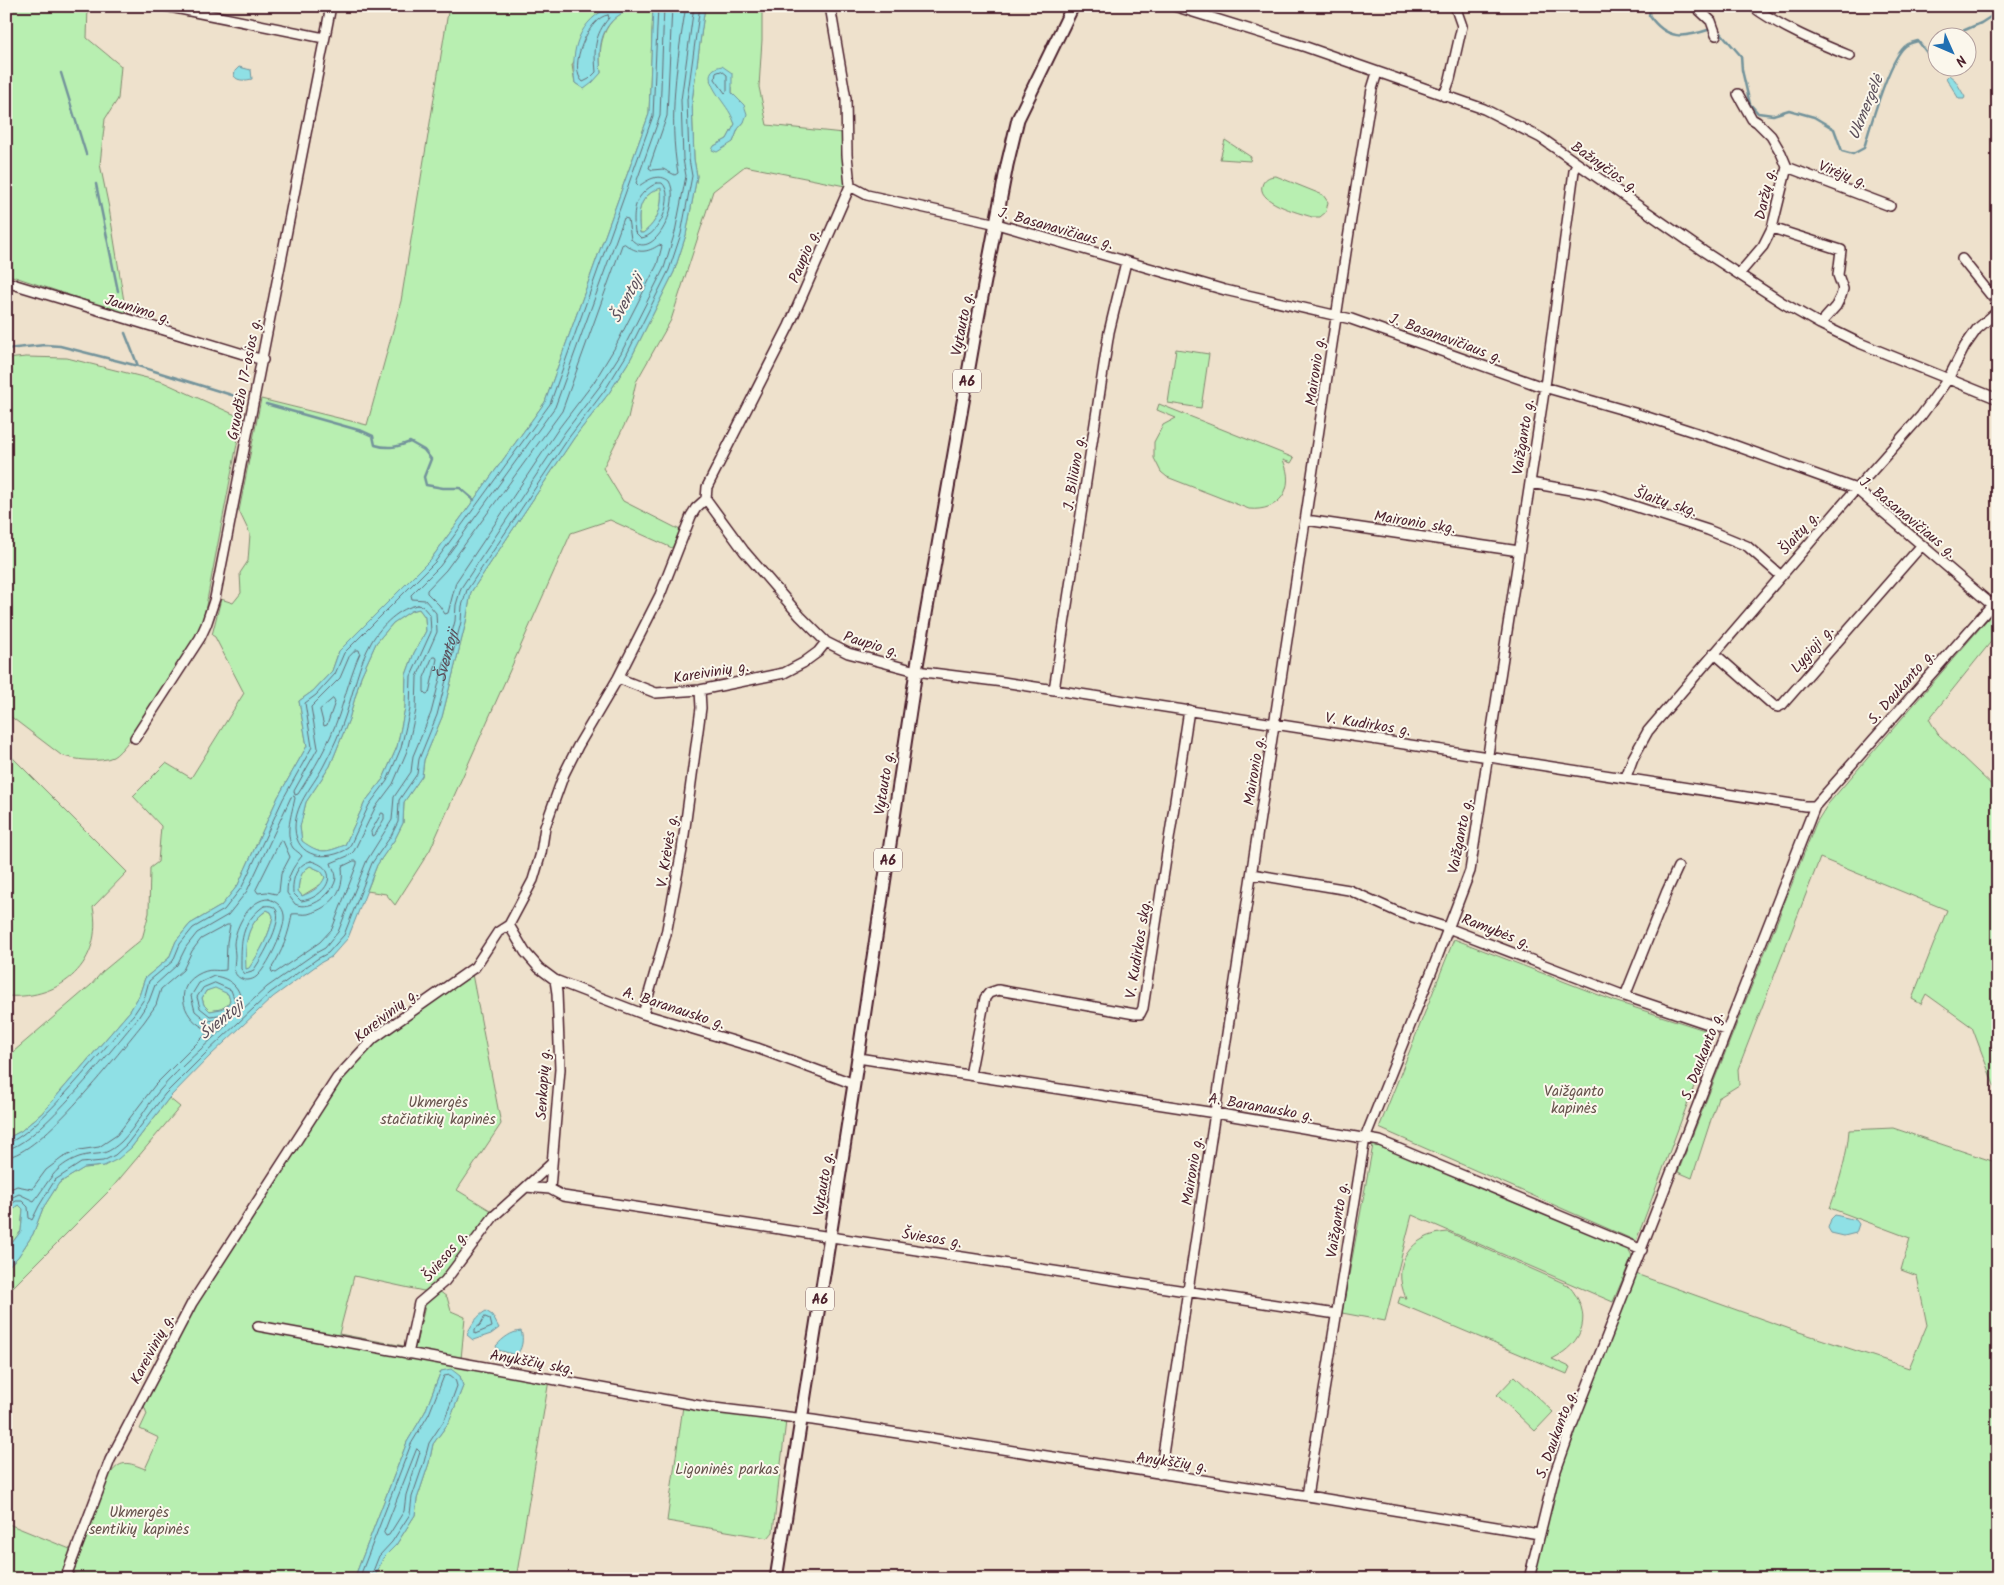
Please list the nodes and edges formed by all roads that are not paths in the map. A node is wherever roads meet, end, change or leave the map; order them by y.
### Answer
1 (165, 6) edge
2 (331, 6) edge
3 (830, 6) edge
4 (1073, 6) edge
5 (1174, 6) edge
6 (1455, 6) edge
7 (1695, 6) edge
8 (1752, 6) edge
9 (1716, 35) dead end
10 (324, 38) junction
11 (1850, 56) dead end
12 (1377, 73) junction
13 (1738, 94) dead end
14 (1444, 96) junction
15 (1577, 165) junction
16 (1787, 167) junction
17 (850, 186) junction
18 (1890, 206) dead end
19 (997, 224) junction
20 (1772, 228) junction
21 (1962, 259) dead end
22 (1126, 262) junction
23 (1739, 274) junction
24 (6, 282) edge
25 (1998, 304) edge
26 (1998, 310) edge
27 (1337, 315) junction
28 (1820, 324) junction
29 (263, 360) junction
30 (1948, 379) junction
31 (1544, 387) junction
32 (1998, 399) edge
33 (1530, 483) junction
34 (1856, 489) junction
35 (706, 500) junction
36 (1306, 520) junction
37 (1922, 545) junction
38 (1519, 551) junction
39 (1781, 576) junction
40 (1995, 601) edge
41 (826, 642) junction
42 (1714, 653) junction
43 (916, 671) junction
44 (618, 678) junction
45 (700, 690) junction
46 (1054, 690) junction
47 (1189, 710) junction
48 (1275, 724) junction
49 (135, 738) dead end
50 (1487, 756) junction
51 (1626, 777) junction
52 (1815, 806) junction
53 (1678, 867) dead end
54 (1252, 874) junction
55 (509, 925) junction
56 (1448, 928) junction
57 (554, 980) junction
58 (1625, 996) junction
59 (643, 1014) junction
60 (1726, 1030) junction
61 (858, 1058) junction
62 (970, 1076) junction
63 (854, 1084) junction
64 (1215, 1113) junction
65 (1365, 1138) junction
66 (551, 1164) junction
67 (526, 1187) junction
68 (550, 1189) junction
69 (830, 1235) junction
70 (1642, 1250) junction
71 (1187, 1292) junction
72 (1336, 1314) junction
73 (258, 1326) dead end
74 (408, 1354) junction
75 (801, 1418) junction
76 (1160, 1474) junction
77 (1308, 1496) junction
78 (1539, 1534) junction
79 (65, 1579) edge
80 (776, 1579) edge
81 (1529, 1579) edge

1 - 10 street
2 - 10 street, Gruodžio 17-osios g.
3 - 17 street, Paupio g.
4 - 19 main road, Vytauto g. / A6
5 - 12 street, Bažnyčios g.
6 - 14 street
7 - 9 street
8 - 11 street
10 - 29 street, Gruodžio 17-osios g.
12 - 14 street, Bažnyčios g.
12 - 27 street, Maironio g.
13 - 16 street, Daržų g.
14 - 15 street, Bažnyčios g.
15 - 23 street, Bažnyčios g.
15 - 31 street, Vaižganto g.
16 - 18 street, Virėjų g.
16 - 20 street, Daržų g.
17 - 19 street, J. Basanavičiaus g.
17 - 35 street, Paupio g.
19 - 22 street, J. Basanavičiaus g.
19 - 43 main road, Vytauto g. / A6
20 - 23 street, Daržų g.
20 - 28 street
21 - 25 street
22 - 27 street, J. Basanavičiaus g.
22 - 46 street, J. Biliūno g.
23 - 28 street, Bažnyčios g.
24 - 29 street, Jaunimo g.
26 - 30 street, Šlaitų g.
27 - 31 street, J. Basanavičiaus g.
27 - 36 street, Maironio g.
28 - 30 street, Bažnyčios g.
29 - 49 street, Gruodžio 17-osios g.
30 - 32 street, Bažnyčios g.
30 - 34 street, Šlaitų g.
31 - 33 street, Vaižganto g.
31 - 34 street, J. Basanavičiaus g.
33 - 38 street, Vaižganto g.
33 - 39 street, Šlaitų skg.
34 - 37 street, J. Basanavičiaus g.
34 - 39 street, Šlaitų g.
35 - 41 street, Paupio g.
35 - 44 street, Paupio g.
36 - 38 street, Maironio skg.
36 - 48 street, Maironio g.
37 - 40 street, J. Basanavičiaus g.
37 - 42 street, Lygioji g.
38 - 50 street, Vaižganto g.
39 - 42 street, Šlaitų g.
40 - 52 street, S. Daukanto g.
41 - 43 street, Paupio g.
41 - 45 street, Kareivinių g.
42 - 51 street, Šlaitų g.
43 - 46 street, V. Kudirkos g.
43 - 61 main road, Vytauto g. / A6
44 - 45 street, Kareivinių g.
44 - 55 street, Kareivinių g.
45 - 59 street, V. Krėvės g.
46 - 47 street, V. Kudirkos g.
47 - 48 street, V. Kudirkos g.
47 - 62 street, V. Kudirkos skg.
48 - 50 street, V. Kudirkos g.
48 - 54 street, Maironio g.
50 - 51 street, V. Kudirkos g.
50 - 56 street, Vaižganto g.
51 - 52 street, V. Kudirkos g.
52 - 60 street, S. Daukanto g.
53 - 58 street
54 - 56 street, Ramybės g.
54 - 64 street, Maironio g.
55 - 57 street, A. Baranausko g.
55 - 79 street, Kareivinių g.
56 - 58 street, Ramybės g.
56 - 65 street, Vaižganto g.
57 - 59 street, A. Baranausko g.
57 - 66 street, Senkapių g.
58 - 60 street, Ramybės g.
59 - 63 street, A. Baranausko g.
60 - 70 street, S. Daukanto g.
61 - 62 street, A. Baranausko g.
61 - 63 main road, Vytauto g. / A6
62 - 64 street, A. Baranausko g.
63 - 69 main road, Vytauto g. / A6
64 - 65 street, A. Baranausko g.
64 - 71 street, Maironio g.
65 - 70 street, A. Baranausko g.
65 - 72 street, Vaižganto g.
66 - 67 street, Šviesos g.
66 - 68 street, Senkapių g.
67 - 68 street, Šviesos g.
67 - 74 street, Šviesos g.
68 - 69 street, Šviesos g.
69 - 71 street, Šviesos g.
69 - 75 main road, Vytauto g. / A6
70 - 78 street, S. Daukanto g.
71 - 72 street, Šviesos g.
71 - 76 street, Maironio g.
72 - 77 street, Vaižganto g.
73 - 74 street, Anykščių skg.
74 - 75 street, Anykščių skg.
75 - 76 street, Anykščių g.
75 - 80 main road, Vytauto g. / A6
76 - 77 street, Anykščių g.
77 - 78 street, Anykščių g.
78 - 81 street, S. Daukanto g.

